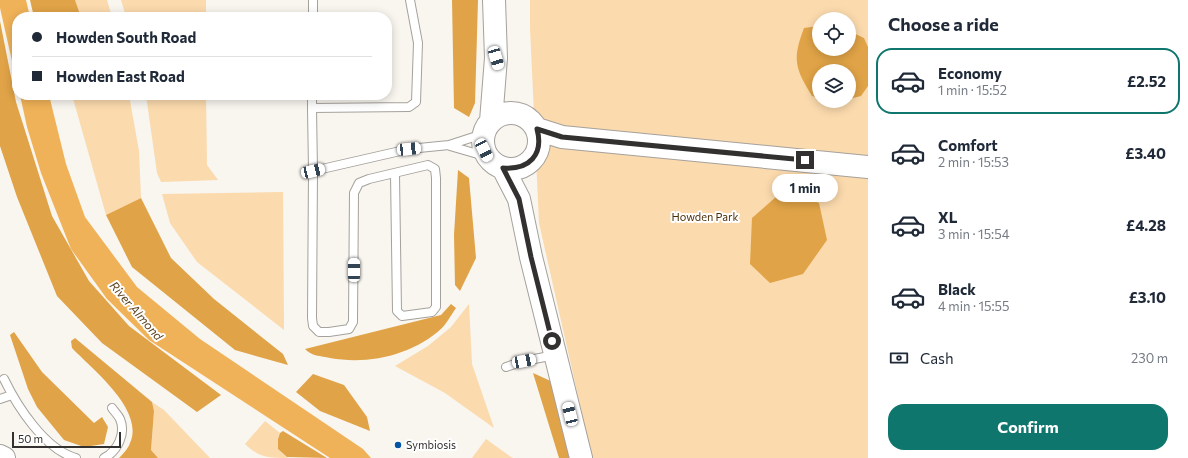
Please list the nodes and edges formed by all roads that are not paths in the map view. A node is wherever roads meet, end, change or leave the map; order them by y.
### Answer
1 (410, 0) edge
2 (494, 0) edge
3 (313, 1) edge
4 (313, 12) edge
5 (496, 58) junction
6 (312, 100) edge
7 (312, 108) junction
8 (514, 112) junction
9 (487, 127) junction
10 (538, 138) junction
11 (449, 145) junction
12 (495, 163) junction
13 (526, 165) junction
14 (868, 167) edge
15 (313, 171) junction
16 (395, 174) junction
17 (519, 199) junction
18 (556, 355) junction
19 (506, 367) dead end
20 (4, 379) dead end
21 (12, 395) junction
22 (0, 399) edge
23 (112, 408) dead end
24 (0, 456) edge
25 (4, 458) edge
26 (76, 458) edge
27 (104, 458) edge
28 (581, 458) edge

1 - 7 lane
2 - 5 main road
3 - 4 lane
5 - 8 main road
5 - 9 main road
6 - 7 lane
7 - 15 lane
8 - 9 main road
8 - 10 main road
9 - 11 lane
9 - 12 main road
10 - 13 main road
10 - 14 main road
11 - 12 lane
11 - 15 lane
12 - 13 main road
12 - 17 main road
13 - 17 main road
15 - 16 lane
16 - 16 lane
17 - 18 main road
18 - 19 lane
18 - 28 main road
20 - 21 lane
21 - 22 lane
21 - 26 lane
23 - 27 lane
24 - 25 main road

